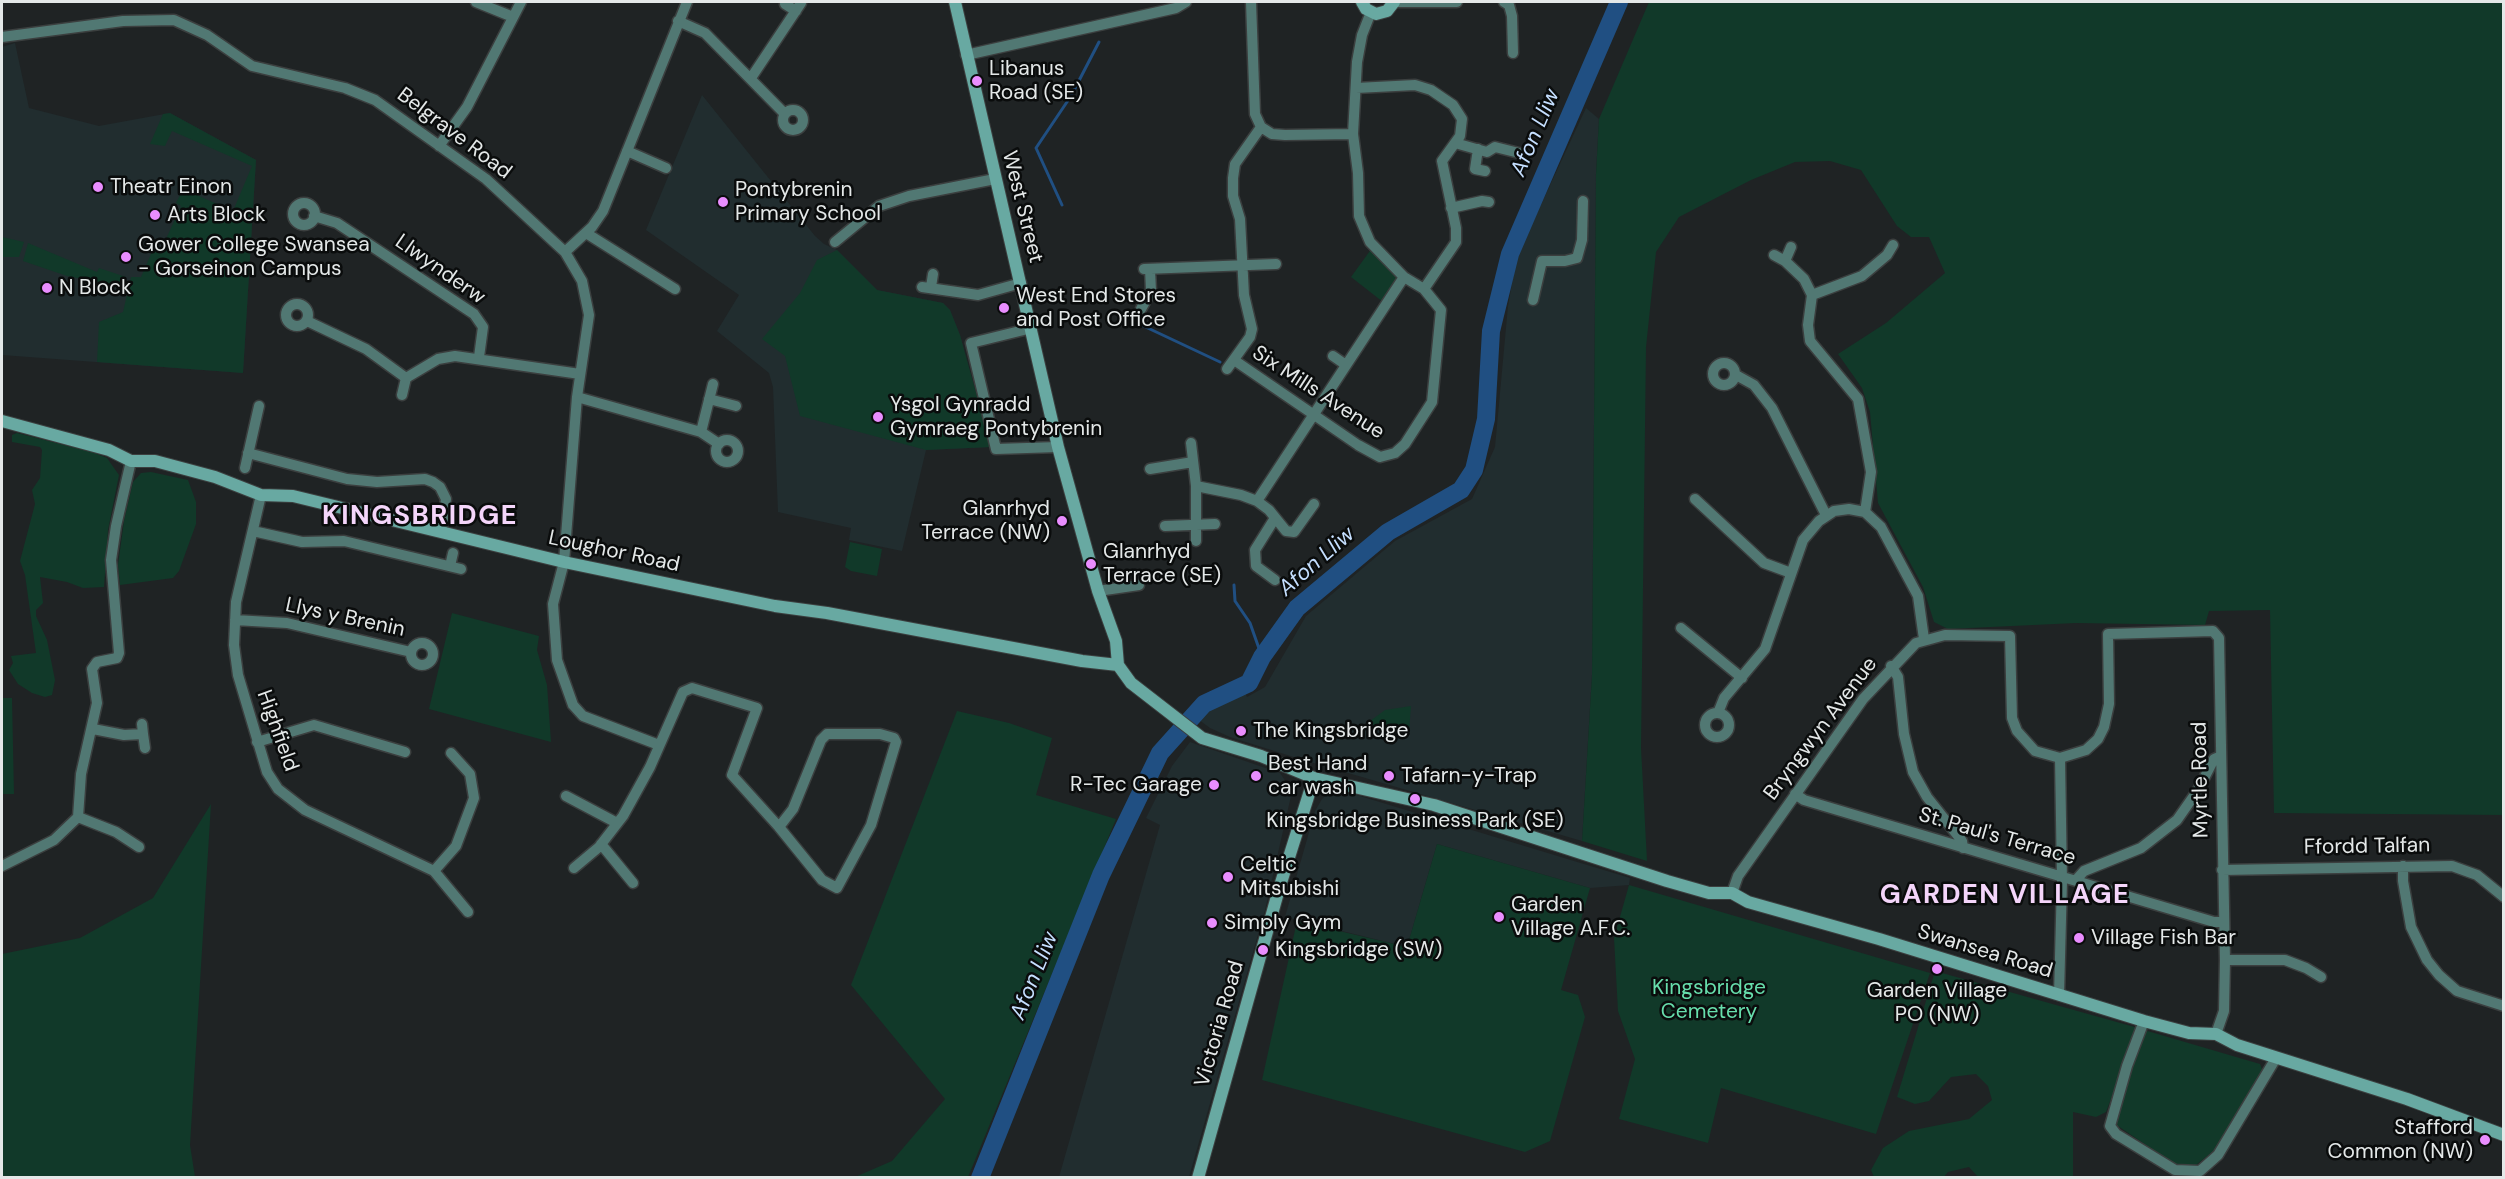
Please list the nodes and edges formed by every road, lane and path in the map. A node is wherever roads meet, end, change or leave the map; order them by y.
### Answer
1 (476, 2) edge
2 (521, 2) edge
3 (687, 2) edge
4 (955, 2) edge
5 (1186, 2) edge
6 (1251, 2) edge
7 (1362, 2) edge
8 (1394, 2) edge
9 (1457, 2) edge
10 (1504, 2) edge
11 (785, 4) dead end
12 (1371, 12) junction
13 (513, 17) junction
14 (678, 21) junction
15 (2, 37) edge
16 (1513, 53) dead end
17 (966, 55) junction
18 (751, 78) junction
19 (1356, 88) junction
20 (785, 114) dead end
21 (1261, 128) junction
22 (1353, 134) junction
23 (1455, 143) junction
24 (439, 146) junction
25 (1478, 149) junction
26 (627, 151) junction
27 (1519, 153) dead end
28 (666, 168) dead end
29 (1485, 171) dead end
30 (995, 179) junction
31 (1583, 201) dead end
32 (1489, 202) dead end
33 (1451, 208) junction
34 (314, 216) dead end
35 (586, 232) junction
36 (835, 242) dead end
37 (1893, 245) dead end
38 (1791, 247) dead end
39 (565, 252) junction
40 (1774, 255) dead end
41 (1785, 261) junction
42 (1276, 264) dead end
43 (1244, 265) junction
44 (933, 274) dead end
45 (1404, 277) junction
46 (1021, 283) junction
47 (675, 289) dead end
48 (1424, 289) junction
49 (1812, 294) junction
50 (1533, 300) dead end
51 (1141, 309) dead end
52 (307, 321) dead end
53 (1032, 328) junction
54 (1333, 356) dead end
55 (480, 357) junction
56 (1346, 365) junction
57 (580, 374) junction
58 (1736, 375) dead end
59 (406, 378) junction
60 (713, 384) dead end
61 (402, 395) dead end
62 (577, 397) junction
63 (709, 399) junction
64 (259, 406) dead end
65 (736, 406) dead end
66 (1314, 413) junction
67 (2, 422) edge
68 (701, 432) junction
69 (1191, 443) dead end
70 (719, 444) dead end
71 (1058, 447) junction
72 (248, 453) junction
73 (131, 461) junction
74 (1193, 462) junction
75 (245, 468) dead end
76 (1150, 469) dead end
77 (1196, 486) junction
78 (261, 495) junction
79 (1695, 499) dead end
80 (1257, 501) junction
81 (1314, 504) dead end
82 (1865, 512) junction
83 (1827, 515) junction
84 (1275, 518) junction
85 (1215, 524) dead end
86 (1196, 525) junction
87 (1165, 526) dead end
88 (253, 531) junction
89 (441, 532) junction
90 (1196, 541) dead end
91 (453, 553) dead end
92 (564, 562) junction
93 (1791, 573) junction
94 (1275, 580) dead end
95 (1139, 585) dead end
96 (1098, 591) junction
97 (235, 620) junction
98 (1681, 628) dead end
99 (1924, 639) junction
100 (411, 652) dead end
101 (1118, 665) junction
102 (1891, 666) junction
103 (1742, 678) junction
104 (1718, 713) dead end
105 (93, 729) junction
106 (257, 742) junction
107 (659, 745) junction
108 (145, 748) dead end
109 (405, 752) dead end
110 (451, 753) dead end
111 (2221, 756) junction
112 (2060, 759) junction
113 (1314, 778) junction
114 (1795, 794) junction
115 (566, 796) dead end
116 (78, 817) junction
117 (617, 823) junction
118 (778, 827) junction
119 (601, 844) junction
120 (139, 847) dead end
121 (1963, 848) junction
122 (2, 866) edge
123 (2403, 866) junction
124 (574, 868) dead end
125 (2222, 870) junction
126 (434, 871) junction
127 (2062, 876) junction
128 (2076, 880) junction
129 (633, 883) dead end
130 (1732, 893) junction
131 (2504, 897) edge
132 (468, 912) dead end
133 (2224, 922) junction
134 (2225, 960) junction
135 (2321, 977) dead end
136 (2059, 995) junction
137 (2504, 1006) edge
138 (2144, 1022) junction
139 (2216, 1034) junction
140 (2276, 1058) junction
141 (2504, 1135) edge
142 (1198, 1178) edge

1 - 13 street
2 - 13 street
3 - 14 street
4 - 17 main road, West Street
5 - 17 street
6 - 21 street
7 - 12 main road
8 - 9 street
8 - 12 main road
10 - 16 street
11 - 18 street
12 - 19 street, Six Mills Avenue
13 - 24 street
14 - 18 street
14 - 26 street
15 - 24 street, Belgrave Road
17 - 30 main road, West Street
18 - 20 street
19 - 22 street, Six Mills Avenue
19 - 23 street
21 - 22 street
21 - 43 street
22 - 45 street, Six Mills Avenue
23 - 25 street
23 - 33 street
24 - 39 street, Belgrave Road
25 - 27 street
25 - 29 street
26 - 28 street
26 - 35 street
30 - 36 street
30 - 46 main road, West Street
31 - 50 street
32 - 33 street
33 - 48 street
34 - 55 street, Llwynderw
35 - 39 street
35 - 47 street
37 - 49 street
38 - 41 street
39 - 57 street, Belgrave Road
40 - 41 street
41 - 49 street
42 - 43 street
43 - 51 street
43 - 66 street, Six Mills Avenue
44 - 46 street
45 - 48 street, Six Mills Avenue
45 - 56 street
46 - 53 main road, West Street
48 - 66 street, Six Mills Avenue
49 - 82 street
52 - 59 street
53 - 71 main road, West Street
53 - 71 street
54 - 56 street
55 - 57 street
55 - 59 street
56 - 66 street
57 - 62 street, Belgrave Road
58 - 83 street
59 - 61 street
60 - 63 street
62 - 68 street
62 - 92 street, Belgrave Road
63 - 65 street
63 - 68 street
64 - 72 street
66 - 80 street
67 - 73 main road, Loughor Road
68 - 70 street
69 - 74 street
71 - 96 main road, West Street
72 - 75 street
72 - 89 street
73 - 78 main road, Loughor Road
73 - 105 street
74 - 76 street
74 - 77 street
77 - 80 street
77 - 86 street
78 - 88 street, Highfield
78 - 89 main road, Loughor Road
79 - 93 street
80 - 84 street
81 - 84 street
82 - 83 street
82 - 99 street
83 - 93 street
84 - 94 street
85 - 86 street
86 - 87 street
86 - 90 street
88 - 91 street
88 - 97 street, Highfield
89 - 92 main road, Loughor Road
92 - 101 main road, Loughor Road
92 - 107 street, Belgrave Road
93 - 103 street
95 - 96 street
96 - 101 main road, West Street
97 - 100 street, Llys y Brenin
97 - 106 street, Highfield
98 - 103 street
99 - 102 street, Bryngwyn Avenue
99 - 112 street, Bryngwyn Avenue
101 - 113 main road, Swansea Road
102 - 114 street, Bryngwyn Avenue
102 - 121 street
103 - 104 street
105 - 108 street
105 - 116 street
106 - 109 street
106 - 126 street, Highfield
107 - 117 street
107 - 118 street
110 - 126 street
111 - 112 street, Myrtle Road
111 - 125 street, Myrtle Road
111 - 128 street
112 - 127 street
113 - 130 main road, Swansea Road
113 - 142 main road, Victoria Road
114 - 121 street, St. Paul's Terrace
114 - 130 street, Bryngwyn Avenue
115 - 117 street
116 - 120 street
116 - 122 street
117 - 119 street
118 - 118 street
119 - 124 street
119 - 129 street
121 - 127 street, St. Paul's Terrace
123 - 125 street, Ffordd Talfan
123 - 131 street, Ffordd Talfan
123 - 137 street
125 - 133 street, Myrtle Road
126 - 132 street, Highfield
127 - 128 street, St. Paul's Terrace
127 - 136 street
128 - 133 street, St. Paul's Terrace
130 - 136 main road, Swansea Road
133 - 134 street, Myrtle Road
134 - 135 street
134 - 139 street, Myrtle Road
136 - 138 main road, Swansea Road
138 - 139 main road, Swansea Road
138 - 140 street
139 - 140 main road, Swansea Road
140 - 141 main road, Swansea Road

